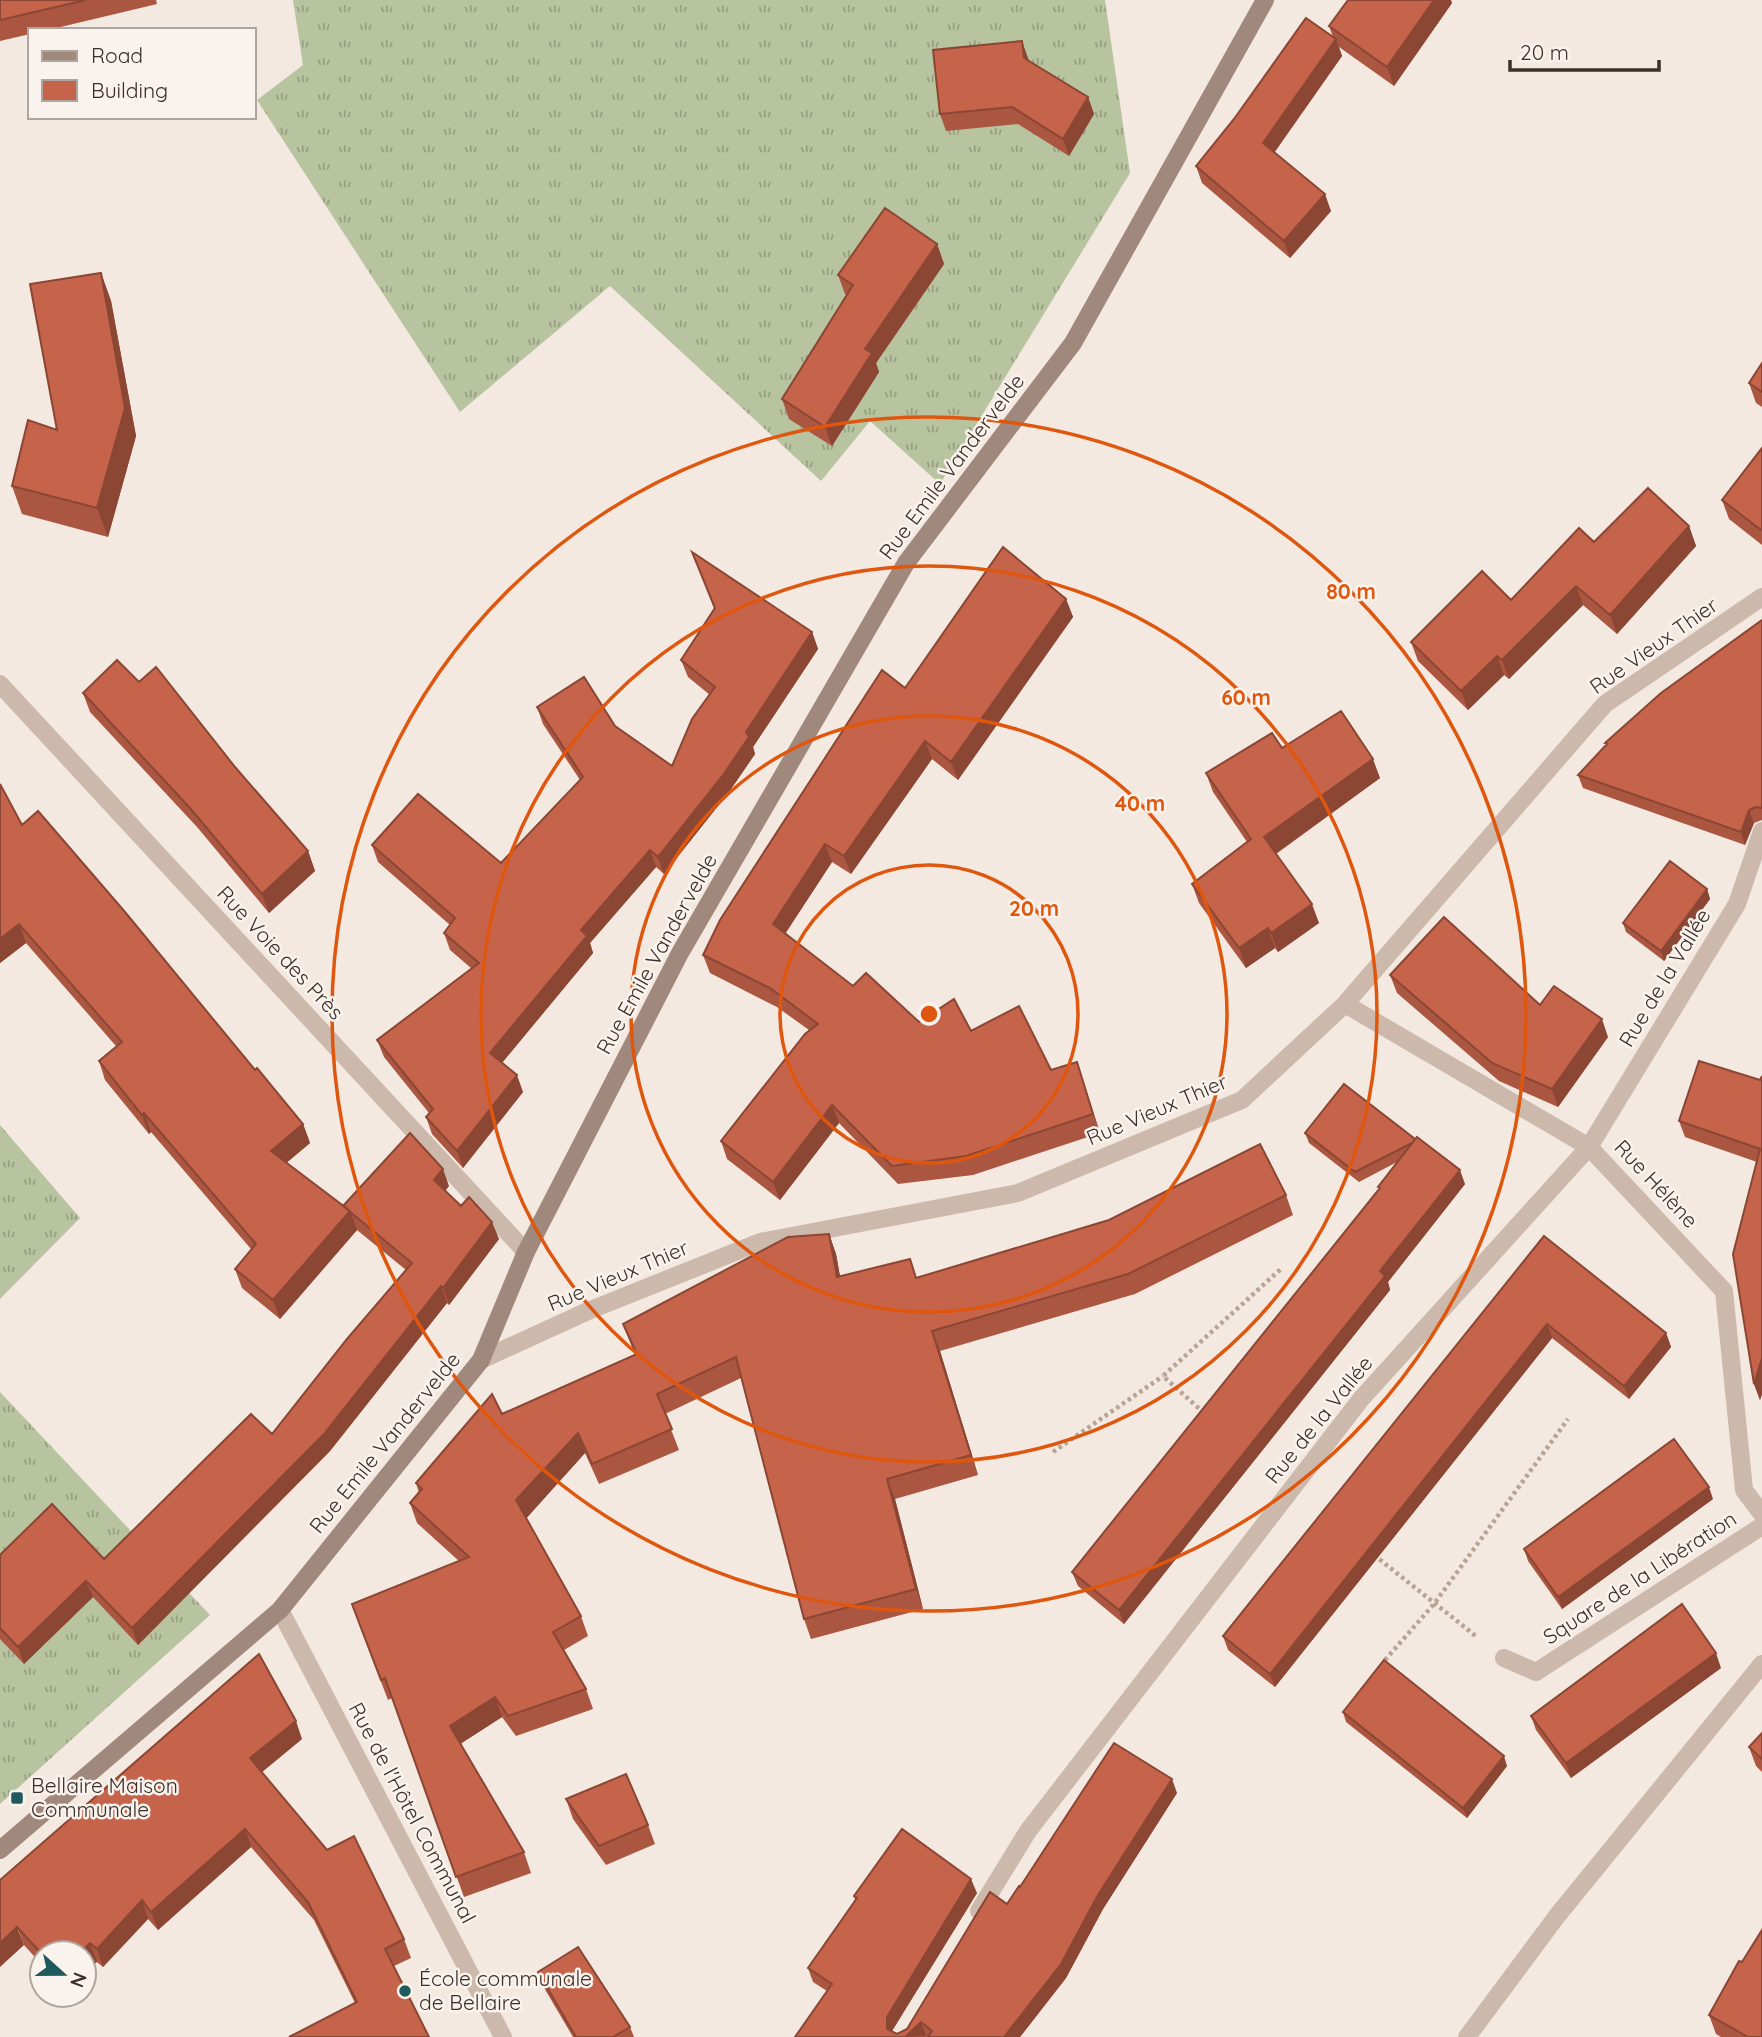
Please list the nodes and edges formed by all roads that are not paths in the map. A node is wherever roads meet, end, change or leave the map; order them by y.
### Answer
1 (1265, 0) edge
2 (1762, 597) edge
3 (0, 684) edge
4 (1762, 831) edge
5 (1345, 1004) junction
6 (1589, 1147) junction
7 (526, 1252) junction
8 (481, 1360) junction
9 (1762, 1514) edge
10 (1762, 1526) edge
11 (280, 1609) junction
12 (1504, 1658) dead end
13 (1762, 1664) edge
14 (0, 1850) edge
15 (972, 1922) edge
16 (503, 2037) edge
17 (1467, 2037) edge

1 - 7 street, Rue Emile Vandervelde
2 - 5 street, Rue Vieux Thier
3 - 7 street, Rue Voie des Près
4 - 6 street, Rue de la Vallée
5 - 6 street, Rue Hélène
5 - 8 street, Rue Vieux Thier
6 - 9 street, Rue Hélène
6 - 15 street, Rue de la Vallée
7 - 8 street, Rue Emile Vandervelde
8 - 11 street, Rue Emile Vandervelde
10 - 12 street, Square de la Libération
11 - 14 street, Rue Emile Vandervelde
11 - 16 street, Rue de l'Hôtel Communal
13 - 17 street

